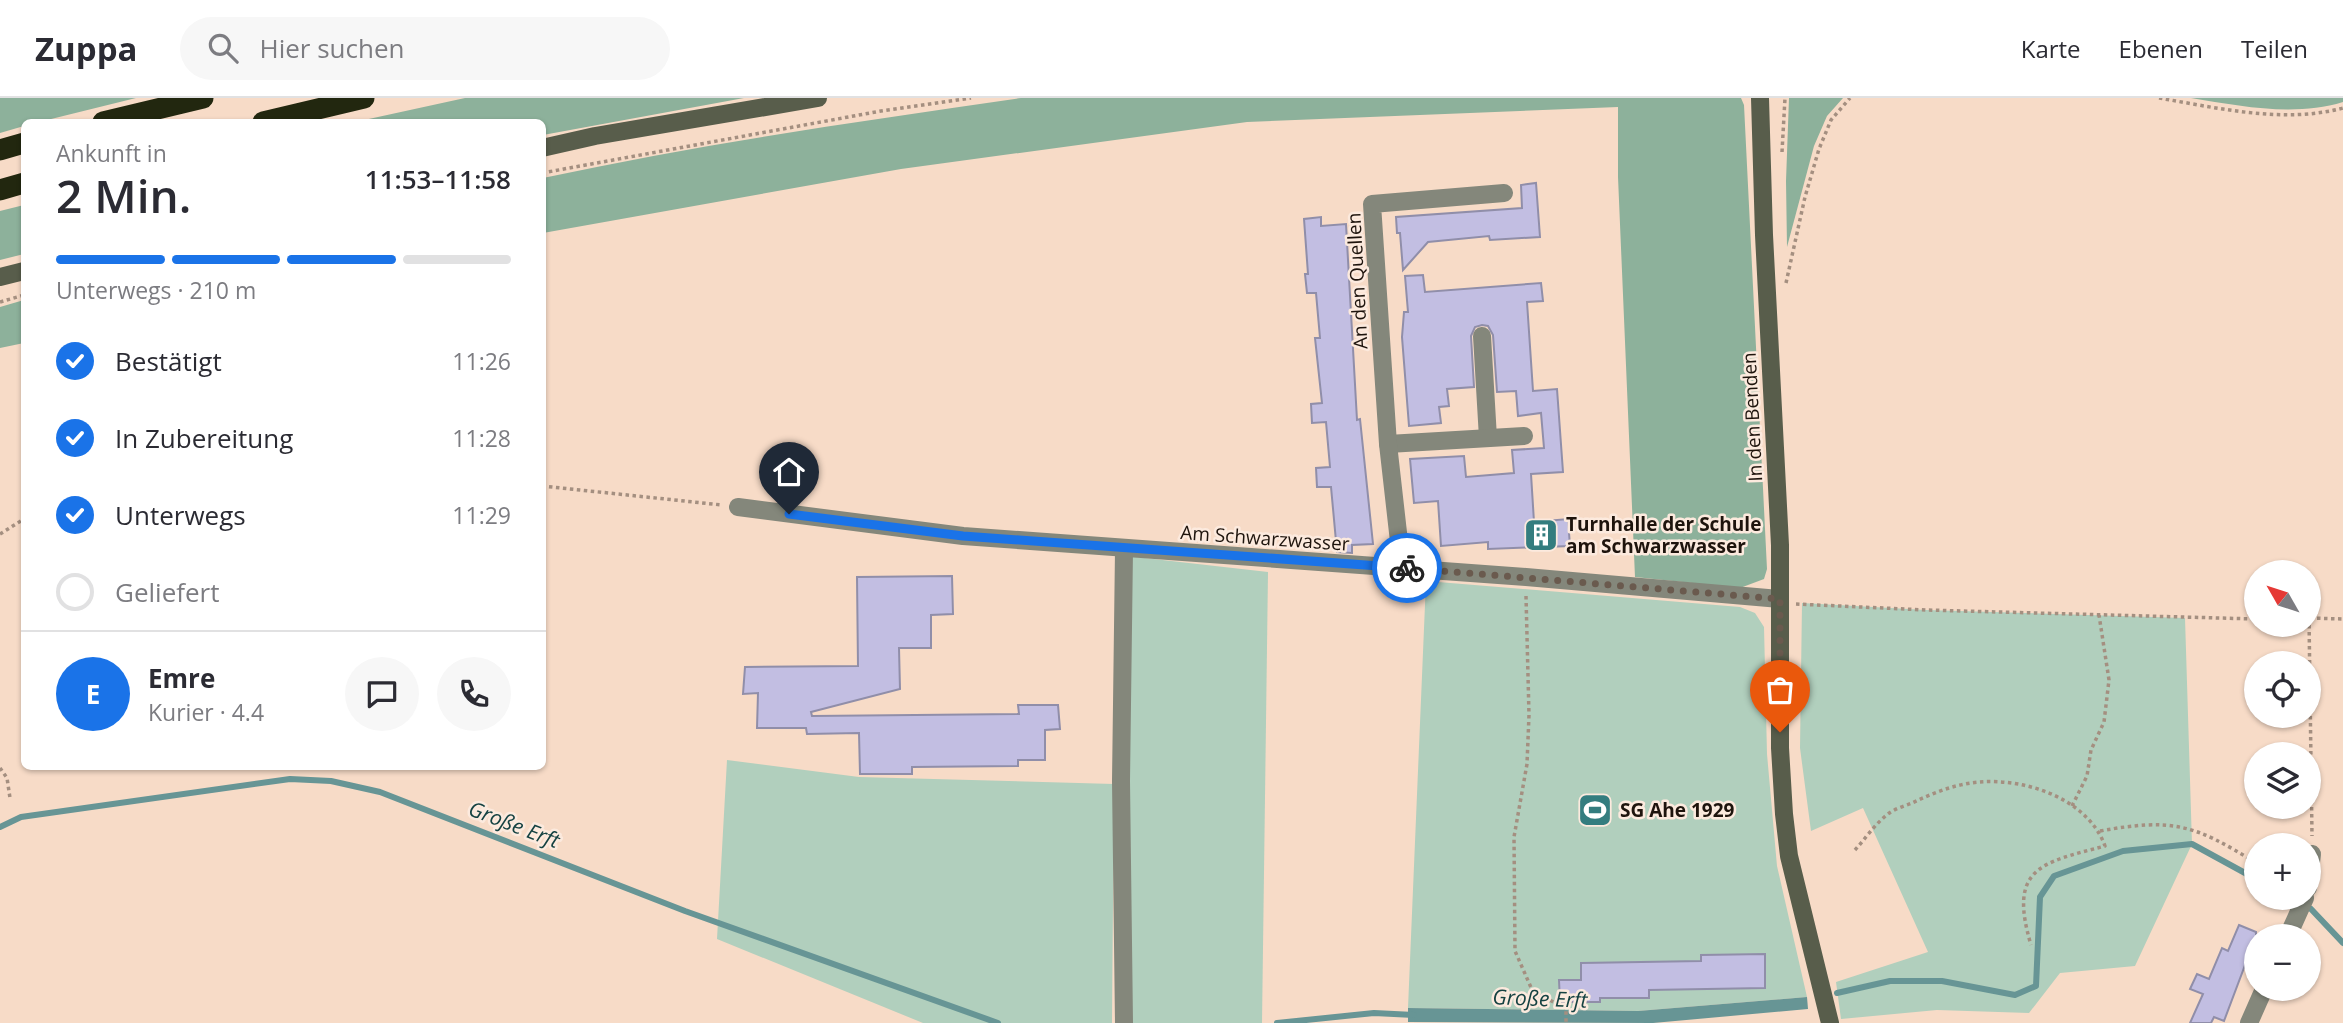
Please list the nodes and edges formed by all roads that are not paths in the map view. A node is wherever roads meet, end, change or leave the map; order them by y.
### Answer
1 (204, 98) edge
2 (364, 98) edge
3 (818, 98) edge
4 (1758, 102) edge
5 (116, 119) edge
6 (276, 119) edge
7 (21, 145) edge
8 (546, 147) edge
9 (0, 150) edge
10 (21, 184) edge
11 (0, 190) edge
12 (1504, 193) dead end
13 (21, 272) edge
14 (0, 277) edge
15 (1482, 336) dead end
16 (1524, 436) dead end
17 (1488, 438) junction
18 (1388, 444) junction
19 (738, 507) road end
20 (1124, 550) junction
21 (1402, 568) junction
22 (1780, 599) junction
23 (2259, 1001) edge
24 (1124, 1023) edge
25 (1830, 1023) edge
26 (2249, 1023) edge

1 - 5 highway
2 - 6 highway
3 - 8 street
4 - 22 street, In den Benden
7 - 9 highway
10 - 11 highway
12 - 18 street, An den Quellen
13 - 14 street
15 - 17 street
16 - 17 street
17 - 18 street
18 - 21 street, An den Quellen
19 - 20 street, Am Schwarzwasser
20 - 21 street, Am Schwarzwasser
20 - 24 street
21 - 22 street, Am Schwarzwasser
22 - 25 street, In den Benden
23 - 26 street

